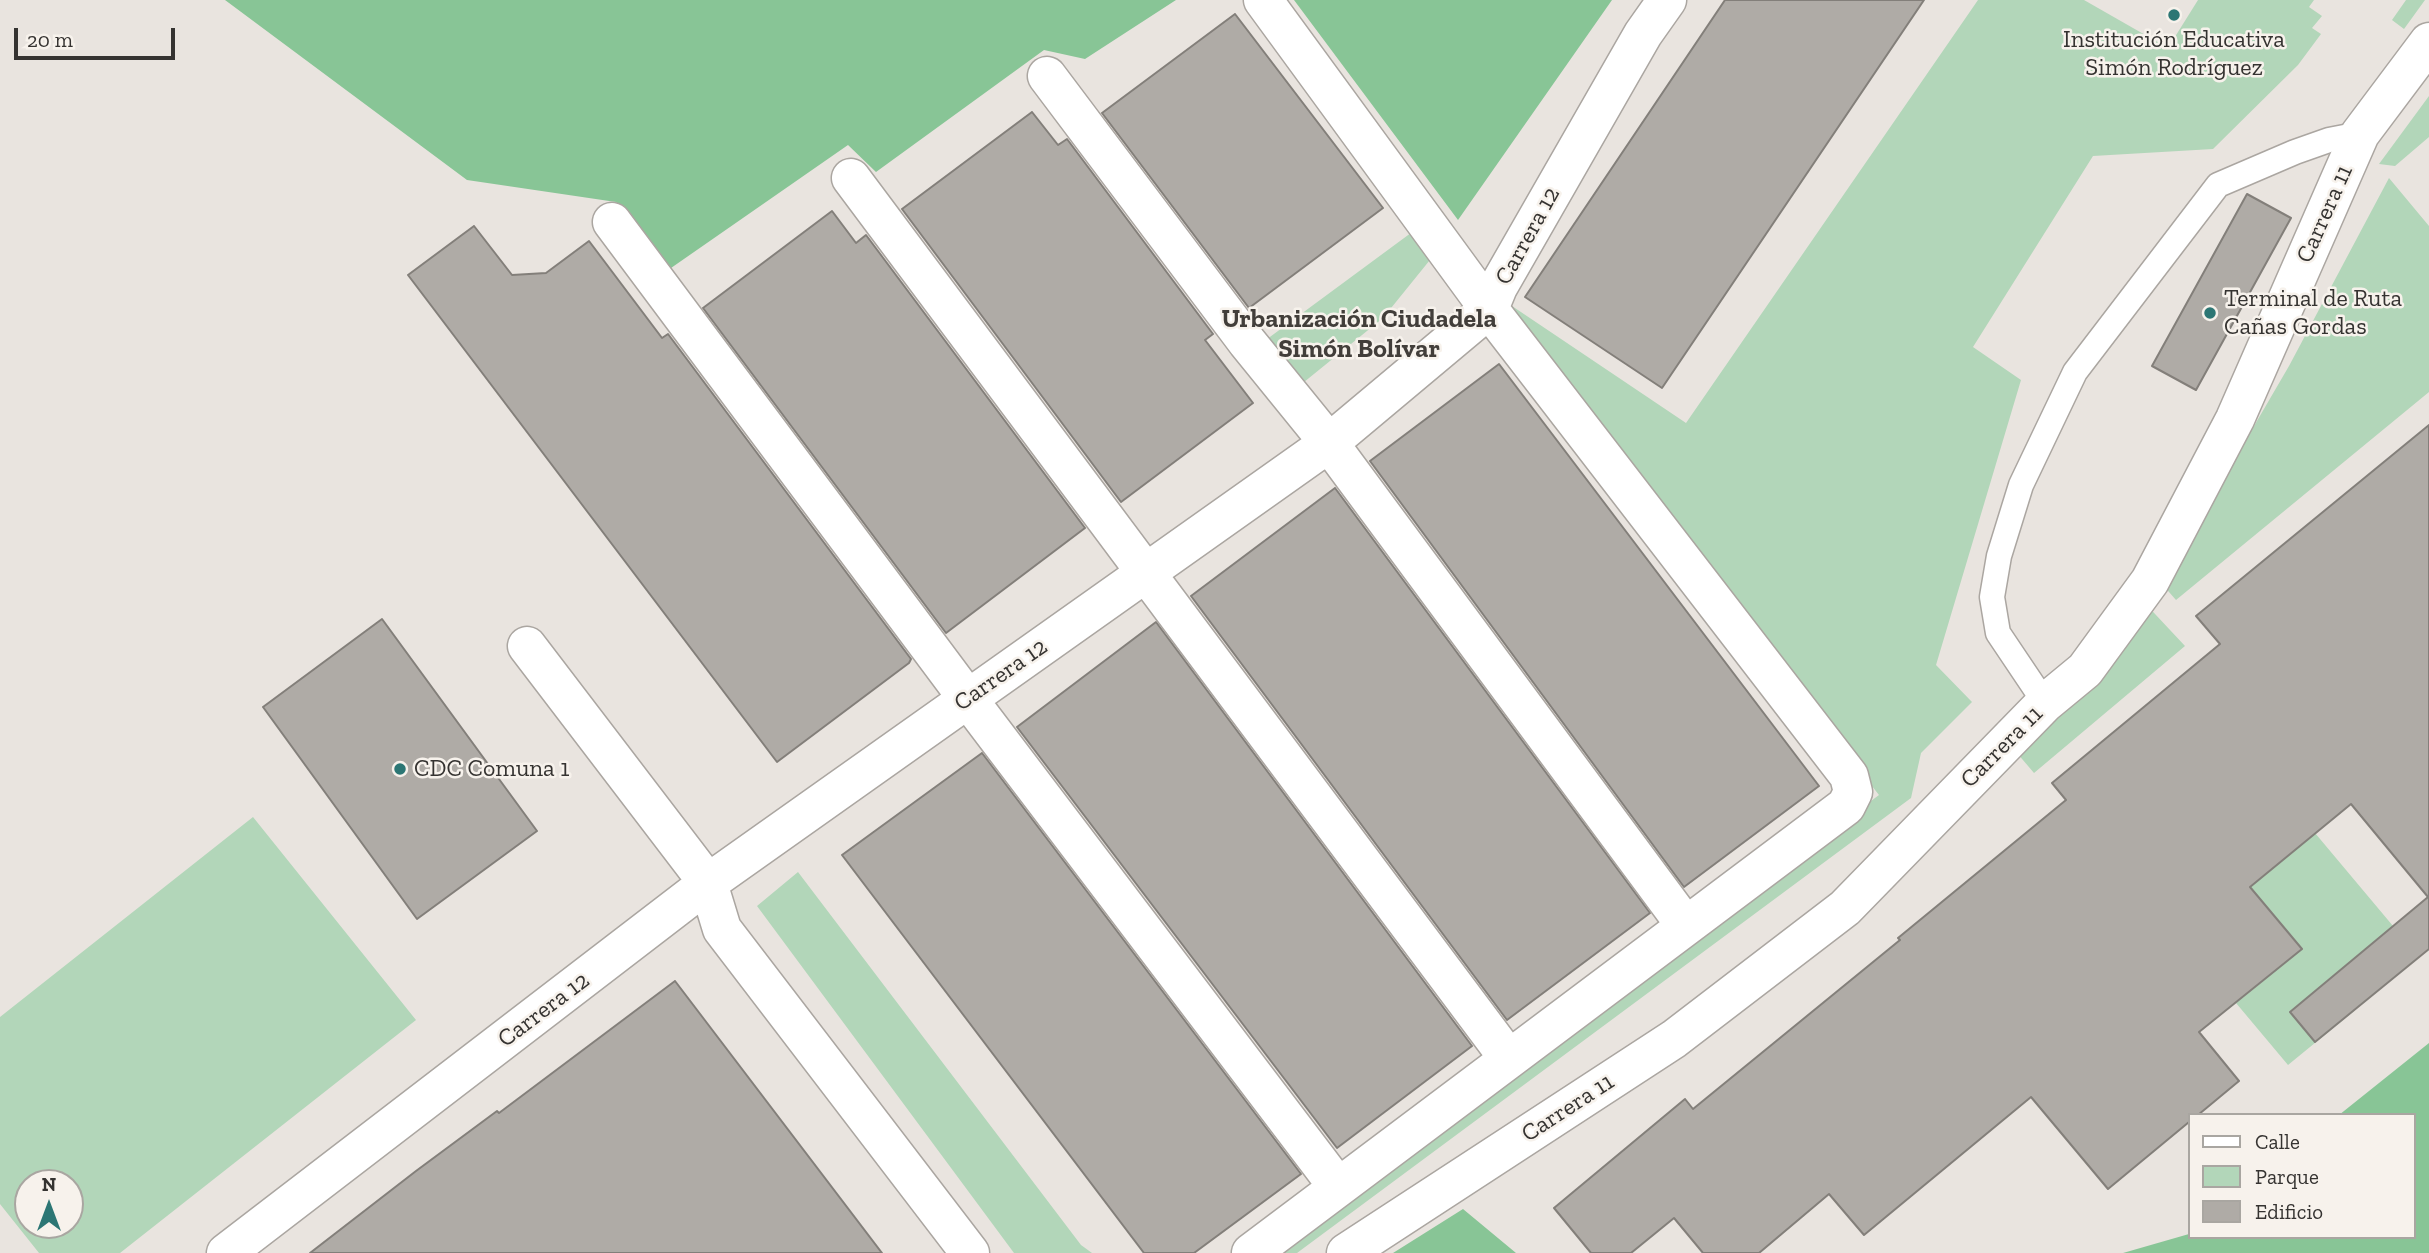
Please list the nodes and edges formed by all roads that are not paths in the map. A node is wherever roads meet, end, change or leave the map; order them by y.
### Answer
1 (1263, 0) edge
2 (1667, 0) edge
3 (2429, 42) edge
4 (1047, 76) dead end
5 (2360, 134) junction
6 (851, 178) dead end
7 (611, 222) dead end
8 (1489, 309) junction
9 (1329, 443) junction
10 (1146, 573) junction
11 (527, 646) dead end
12 (968, 699) junction
13 (2045, 703) junction
14 (708, 883) junction
15 (1686, 926) junction
16 (1509, 1059) junction
17 (1338, 1187) junction
18 (226, 1253) edge
19 (970, 1253) edge
20 (1251, 1253) edge
21 (1346, 1253) edge

1 - 8 street
2 - 8 street, Carrera 12
3 - 5 street, Carrera 11
4 - 9 street
5 - 13 street, Carrera 11
5 - 13 lane
6 - 10 street
7 - 12 street
8 - 9 street, Carrera 12
8 - 15 street
9 - 10 street, Carrera 12
9 - 15 street
10 - 12 street, Carrera 12
10 - 16 street
11 - 14 street
12 - 14 street, Carrera 12
12 - 17 street
13 - 21 street, Carrera 11
14 - 18 street, Carrera 12
14 - 19 street
15 - 16 street
16 - 17 street
17 - 20 street

